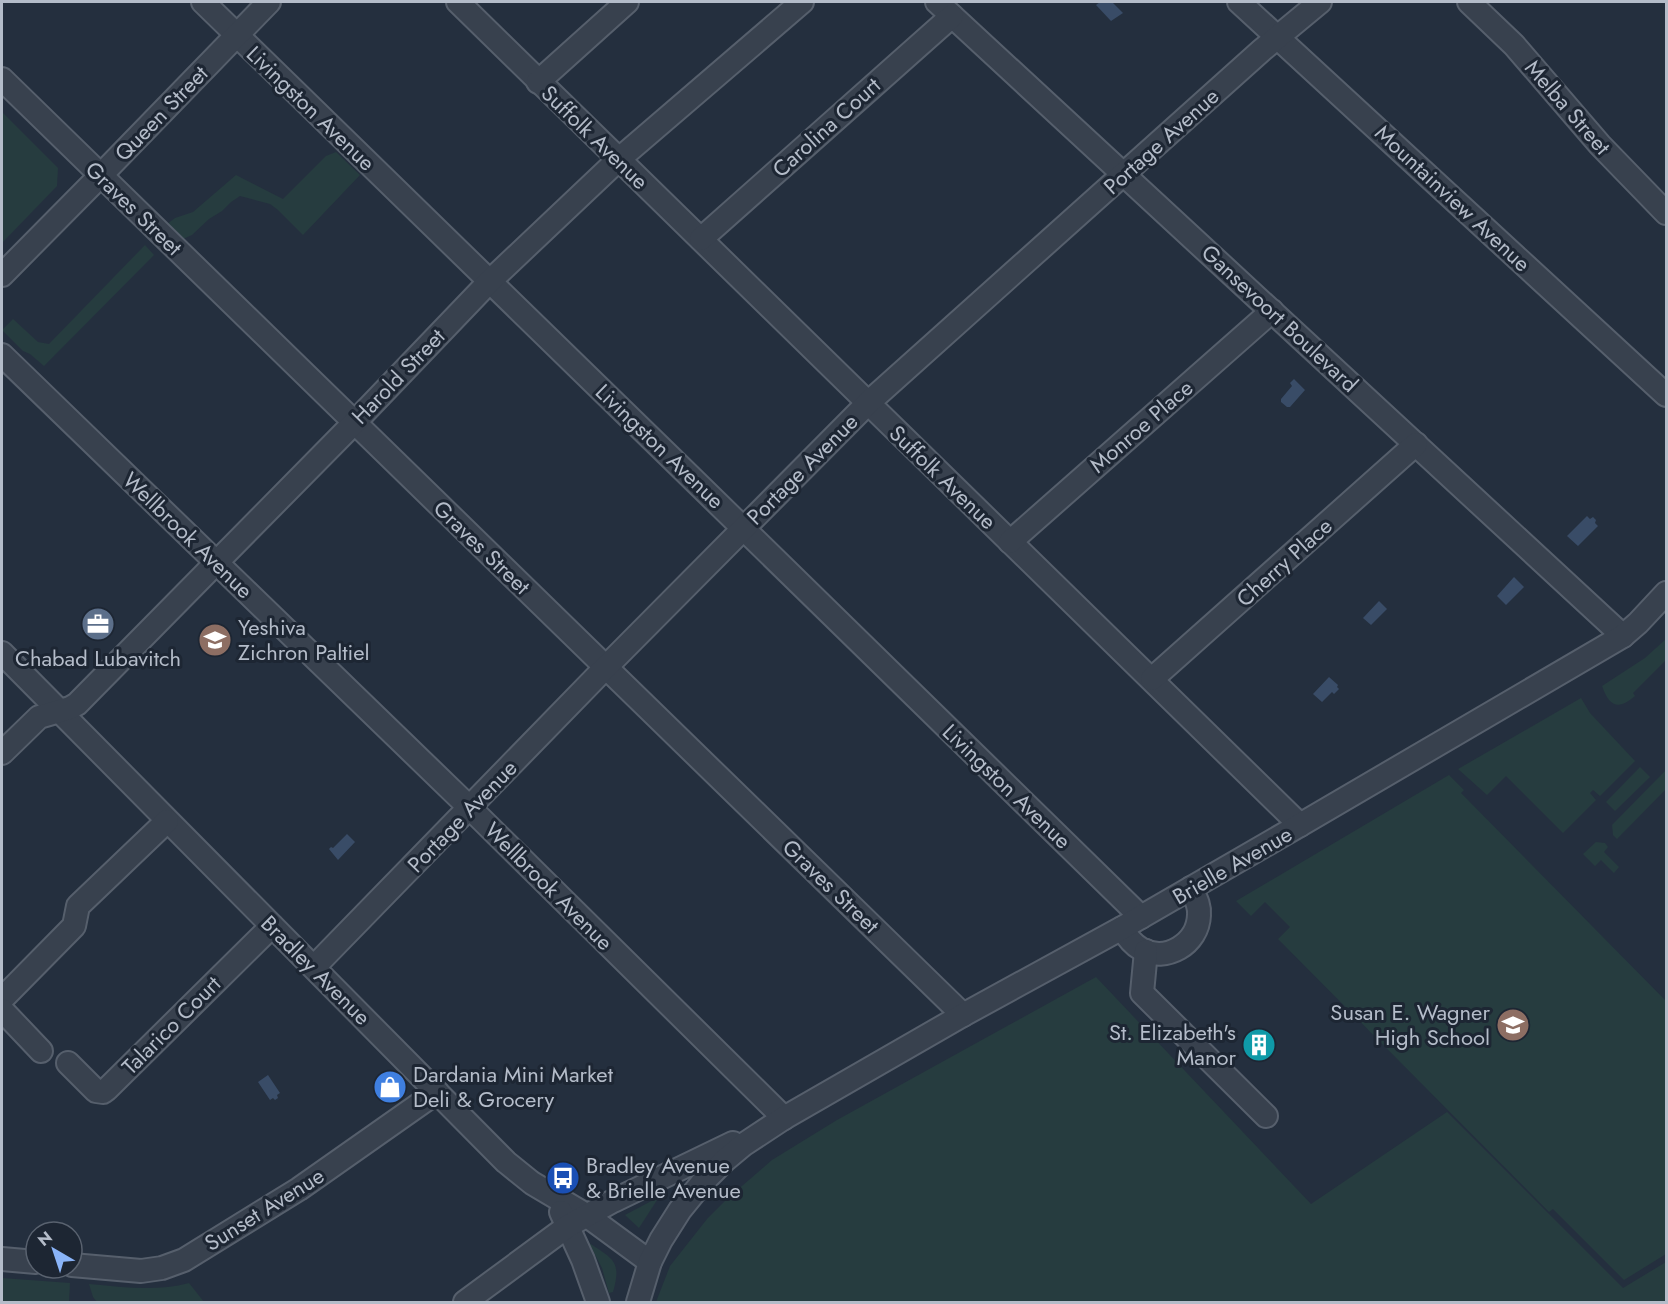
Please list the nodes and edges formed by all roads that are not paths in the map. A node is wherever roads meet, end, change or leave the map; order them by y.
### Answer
1 (203, 2) edge
2 (269, 2) edge
3 (458, 2) edge
4 (627, 2) edge
5 (802, 2) edge
6 (1239, 2) edge
7 (1320, 2) edge
8 (1469, 2) edge
9 (945, 9) edge
10 (236, 34) junction
11 (1277, 37) junction
12 (2, 79) edge
13 (538, 82) junction
14 (618, 160) junction
15 (1124, 173) junction
16 (101, 176) junction
17 (1666, 213) edge
18 (701, 239) junction
19 (2, 275) edge
20 (489, 282) junction
21 (1272, 311) junction
22 (2, 356) edge
23 (1666, 395) edge
24 (868, 403) junction
25 (354, 423) junction
26 (1416, 444) junction
27 (744, 528) junction
28 (1010, 542) junction
29 (216, 562) junction
30 (1666, 592) edge
31 (1623, 636) junction
32 (2, 653) edge
33 (606, 667) junction
34 (1152, 680) junction
35 (60, 711) junction
36 (2, 753) edge
37 (470, 808) junction
38 (167, 821) junction
39 (1300, 825) junction
40 (1191, 888) junction
41 (1131, 923) junction
42 (272, 926) junction
43 (1146, 951) junction
44 (314, 967) junction
45 (2, 999) edge
46 (2, 1010) edge
47 (963, 1014) junction
48 (41, 1051) dead end
49 (68, 1063) dead end
50 (437, 1092) junction
51 (1266, 1116) dead end
52 (784, 1118) junction
53 (577, 1221) junction
54 (2, 1259) edge
55 (24, 1261) edge
56 (650, 1262) junction
57 (84, 1266) edge
58 (465, 1302) edge
59 (598, 1302) edge
60 (638, 1302) edge

1 - 10 street, Livingston Avenue
2 - 10 street, Queen Street
3 - 13 street, Suffolk Avenue
4 - 13 street
5 - 14 street, Harold Street
6 - 11 street, Mountainview Avenue
7 - 11 street, Portage Avenue
8 - 17 street, Melba Street
9 - 15 street, Gansevoort Boulevard
9 - 18 street, Carolina Court
10 - 16 street, Queen Street
10 - 20 street, Livingston Avenue
11 - 15 street, Portage Avenue
11 - 23 street, Mountainview Avenue
12 - 16 street, Graves Street
13 - 14 street, Suffolk Avenue
14 - 18 street, Suffolk Avenue
14 - 20 street, Harold Street
15 - 21 street, Gansevoort Boulevard
15 - 24 street, Portage Avenue
16 - 19 street, Queen Street
16 - 25 street, Graves Street
18 - 24 street, Suffolk Avenue
20 - 25 street, Harold Street
20 - 27 street, Livingston Avenue
21 - 26 street, Gansevoort Boulevard
21 - 28 street, Monroe Place
22 - 29 street, Wellbrook Avenue
24 - 27 street, Portage Avenue
24 - 28 street, Suffolk Avenue
25 - 29 street, Harold Street
25 - 33 street, Graves Street
26 - 31 street, Gansevoort Boulevard
26 - 34 street, Cherry Place
27 - 33 street, Portage Avenue
27 - 41 street, Livingston Avenue
28 - 34 street, Suffolk Avenue
29 - 35 street, Harold Street
29 - 37 street, Wellbrook Avenue
30 - 31 street, Brielle Avenue
31 - 39 street, Brielle Avenue
32 - 35 street, Bradley Avenue
33 - 37 street, Portage Avenue
33 - 47 street, Graves Street
34 - 39 street, Suffolk Avenue
35 - 36 street, Harold Street
35 - 38 street, Bradley Avenue
37 - 44 street, Portage Avenue
37 - 52 street, Wellbrook Avenue
38 - 42 street, Bradley Avenue
38 - 45 street
39 - 40 street, Brielle Avenue
40 - 41 street, Brielle Avenue
40 - 43 street
41 - 43 street, Livingston Avenue
41 - 47 street, Brielle Avenue
42 - 44 street, Bradley Avenue
42 - 49 street, Talarico Court
43 - 51 street
44 - 50 street, Bradley Avenue
46 - 48 street
47 - 52 street, Brielle Avenue
50 - 53 street, Bradley Avenue
50 - 57 street, Sunset Avenue
52 - 53 street, Brielle Avenue
52 - 56 street, Brielle Avenue
53 - 56 street
53 - 58 street, Brielle Avenue
53 - 59 street
54 - 55 street
56 - 60 street, Brielle Avenue

